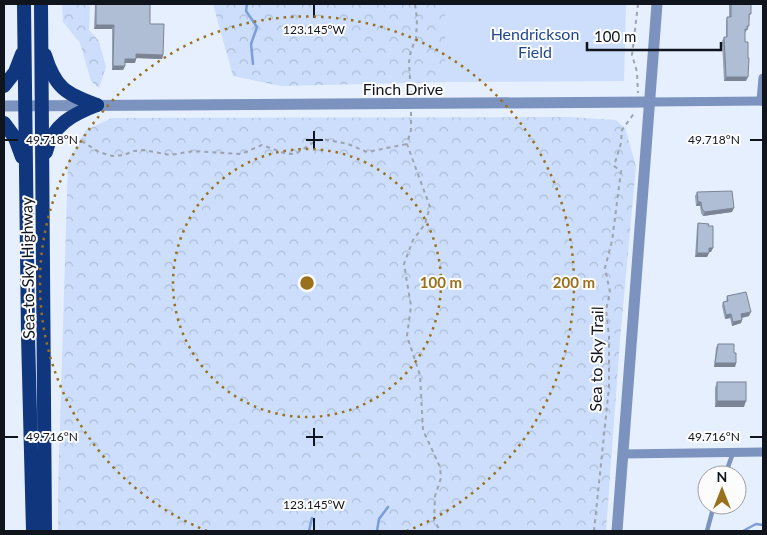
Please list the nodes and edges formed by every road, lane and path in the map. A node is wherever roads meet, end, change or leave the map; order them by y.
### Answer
1 (24, 4) edge
2 (41, 4) edge
3 (415, 4) edge
4 (638, 4) edge
5 (657, 4) edge
6 (25, 43) junction
7 (42, 44) junction
8 (763, 78) edge
9 (4, 86) edge
10 (638, 94) dead end
11 (762, 101) edge
12 (650, 102) junction
13 (412, 104) junction
14 (97, 105) junction
15 (4, 106) edge
16 (26, 106) junction
17 (42, 106) junction
18 (637, 109) dead end
19 (411, 121) dead end
20 (4, 123) edge
21 (64, 134) dead end
22 (407, 144) junction
23 (43, 170) junction
24 (26, 177) junction
25 (733, 452) junction
26 (763, 452) edge
27 (622, 454) junction
28 (728, 465) edge
29 (711, 515) edge
30 (33, 531) edge
31 (45, 531) edge
32 (440, 531) edge
33 (594, 531) edge
34 (617, 531) edge
35 (707, 531) edge

1 - 6 highway, Sea-to-Sky Highway
2 - 7 highway, Sea-to-Sky Highway
3 - 13 path
4 - 10 path
5 - 12 street
6 - 9 highway
6 - 16 highway, Sea-to-Sky Highway
7 - 14 highway
7 - 17 highway, Sea-to-Sky Highway
8 - 11 street
11 - 12 street, Finch Drive
12 - 13 street, Finch Drive
12 - 27 street
13 - 14 street, Finch Drive
14 - 17 street, Finch Drive
14 - 23 highway
15 - 16 street, Finch Drive
16 - 17 street, Finch Drive
16 - 24 highway, Sea-to-Sky Highway
17 - 23 highway, Sea-to-Sky Highway
18 - 33 path, Sea to Sky Trail
19 - 22 path
20 - 24 highway
21 - 22 path
22 - 32 path
23 - 31 highway, Sea-to-Sky Highway
24 - 30 highway, Sea-to-Sky Highway
25 - 26 street
25 - 27 street
25 - 28 lane
27 - 34 street
29 - 35 lane

